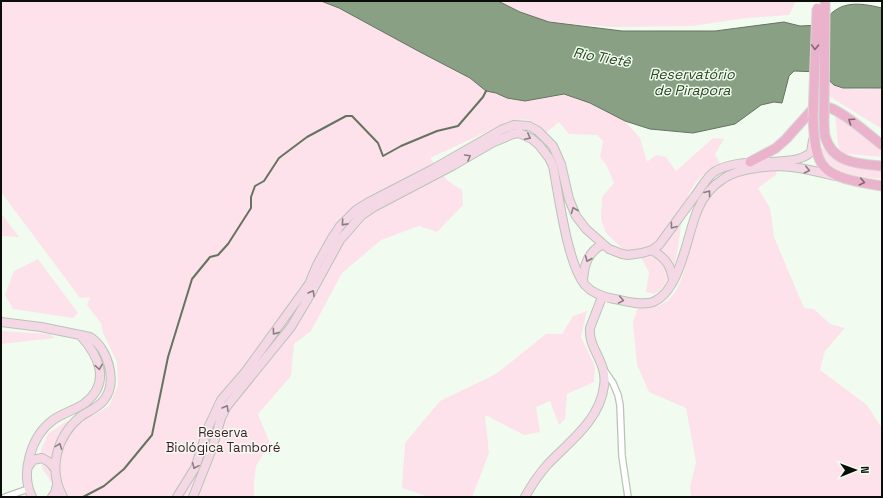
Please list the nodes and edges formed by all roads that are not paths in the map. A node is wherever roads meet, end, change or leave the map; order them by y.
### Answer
1 (821, 5) edge
2 (814, 131) junction
3 (882, 145) edge
4 (750, 162) junction
5 (882, 166) edge
6 (841, 178) junction
7 (882, 186) edge
8 (602, 244) junction
9 (652, 250) junction
10 (673, 280) junction
11 (583, 281) junction
12 (602, 297) junction
13 (1, 322) edge
14 (80, 335) junction
15 (604, 370) junction
16 (27, 468) junction
17 (55, 469) junction
18 (57, 485) junction
19 (28, 489) junction
20 (5, 497) edge
21 (32, 497) edge
22 (52, 497) edge
23 (63, 497) edge
24 (176, 497) edge
25 (193, 497) edge
26 (525, 497) edge
27 (628, 497) edge

1 -> 2 main road, bridge
1 - 5 main road, bridge
2 - 4 main road
2 - 6 main road
3 -> 4 main road
4 -> 9 main road
6 -> 7 main road
10 -> 6 main road
8 - 9 main road
8 -> 11 main road
8 -> 24 main road
9 - 10 main road
12 -> 10 main road
11 - 12 main road
25 -> 11 main road
12 - 15 main road
13 - 14 main road
14 -> 16 main road
17 -> 14 main road
15 - 26 main road
15 - 27 street
16 - 17 main road
16 - 19 main road
17 - 18 main road
18 - 22 main road
18 - 23 main road
19 - 20 street
19 - 21 main road

